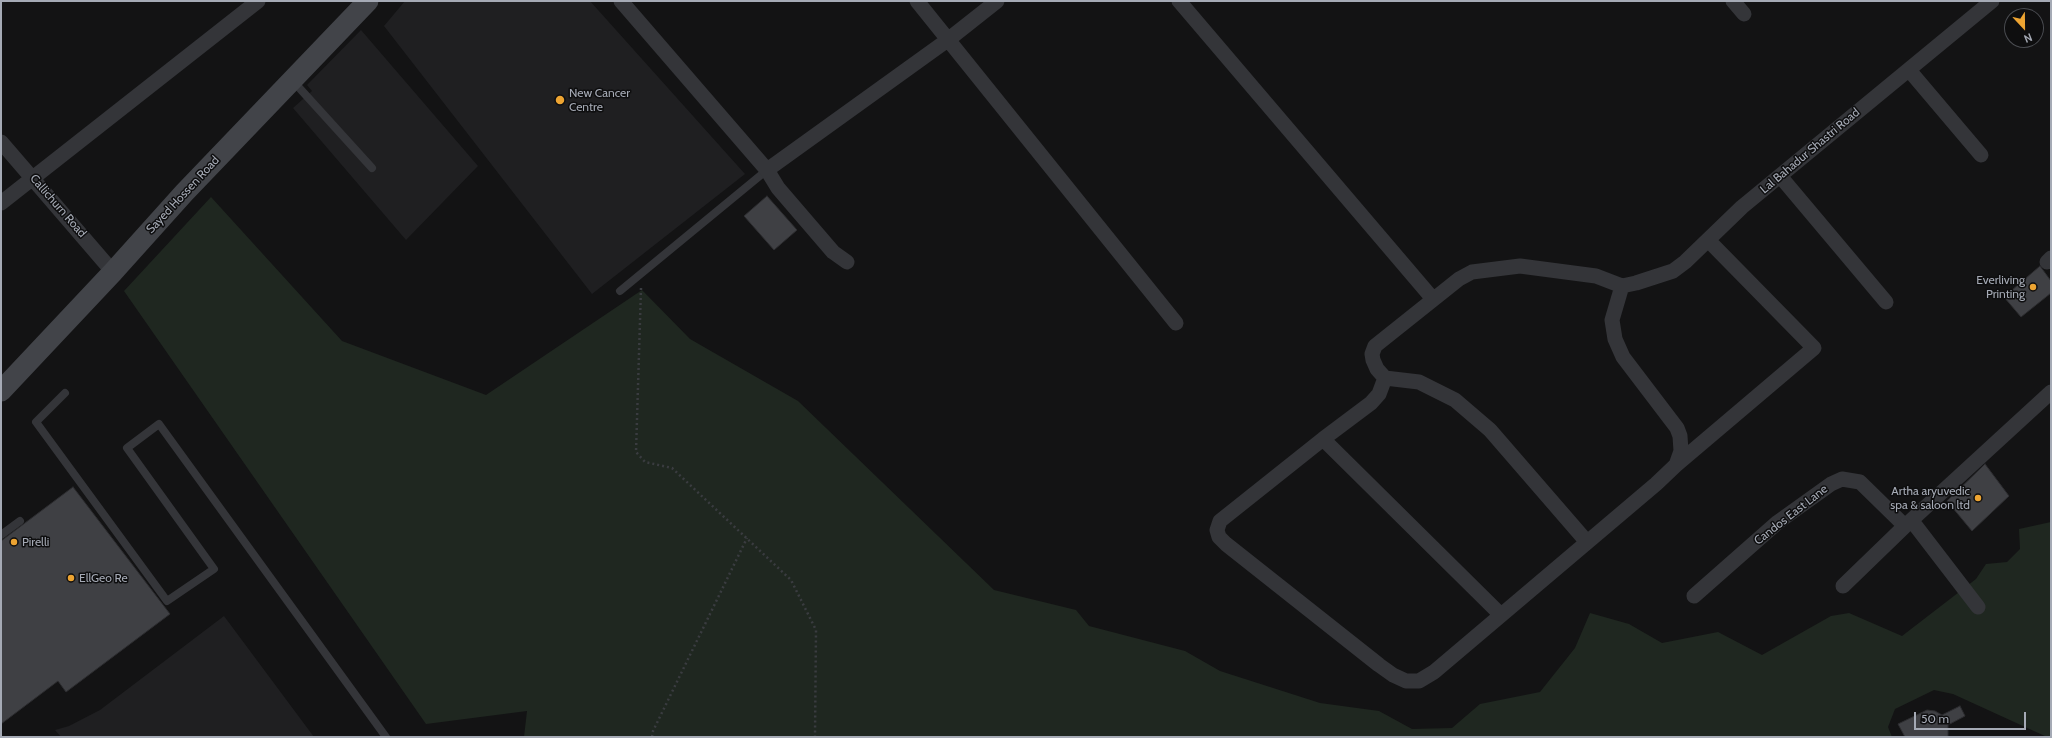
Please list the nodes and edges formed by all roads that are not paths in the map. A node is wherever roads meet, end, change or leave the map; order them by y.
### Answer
1 (368, 1) edge
2 (621, 1) edge
3 (917, 1) edge
4 (997, 1) edge
5 (1179, 1) edge
6 (1733, 1) edge
7 (1992, 1) edge
8 (256, 2) edge
9 (1744, 14) dead end
10 (949, 38) junction
11 (1909, 70) junction
12 (292, 80) junction
13 (1, 142) edge
14 (1981, 155) dead end
15 (372, 168) dead end
16 (767, 170) junction
17 (1780, 176) junction
18 (33, 177) junction
19 (1, 203) edge
20 (1708, 240) junction
21 (847, 262) dead end
22 (113, 272) junction
23 (1622, 286) junction
24 (620, 291) dead end
25 (1433, 299) junction
26 (1886, 302) dead end
27 (1176, 323) dead end
28 (1385, 378) junction
29 (1, 391) edge
30 (2051, 392) edge
31 (65, 393) dead end
32 (1323, 439) junction
33 (1676, 464) junction
34 (20, 521) dead end
35 (1909, 524) junction
36 (1, 535) edge
37 (1587, 542) junction
38 (1843, 586) dead end
39 (1694, 596) dead end
40 (1978, 607) dead end
41 (1500, 614) junction
42 (386, 737) edge

1 - 12 main road, Sayed Hossen Road
2 - 16 street
3 - 10 street
4 - 10 street
5 - 25 street
6 - 9 street
7 - 11 street, Lal Bahadur Shastri Road
8 - 18 street
10 - 16 street
10 - 27 street
11 - 14 street
11 - 17 street, Lal Bahadur Shastri Road
12 - 15 lane
12 - 22 main road, Sayed Hossen Road
13 - 18 street, Callichurn Road
16 - 21 street
16 - 24 lane
17 - 20 street, Lal Bahadur Shastri Road
17 - 26 street
18 - 19 street
18 - 22 street, Callichurn Road
20 - 23 street, Lal Bahadur Shastri Road
20 - 33 street
22 - 29 main road, Sayed Hossen Road
23 - 25 street
23 - 33 street
25 - 28 street
28 - 32 street
28 - 37 street
30 - 35 street
31 - 42 lane
32 - 41 street
32 - 41 street
33 - 37 street
34 - 36 lane
35 - 38 street
35 - 39 street, Candos East Lane
35 - 40 street, Candos East Lane
37 - 41 street

